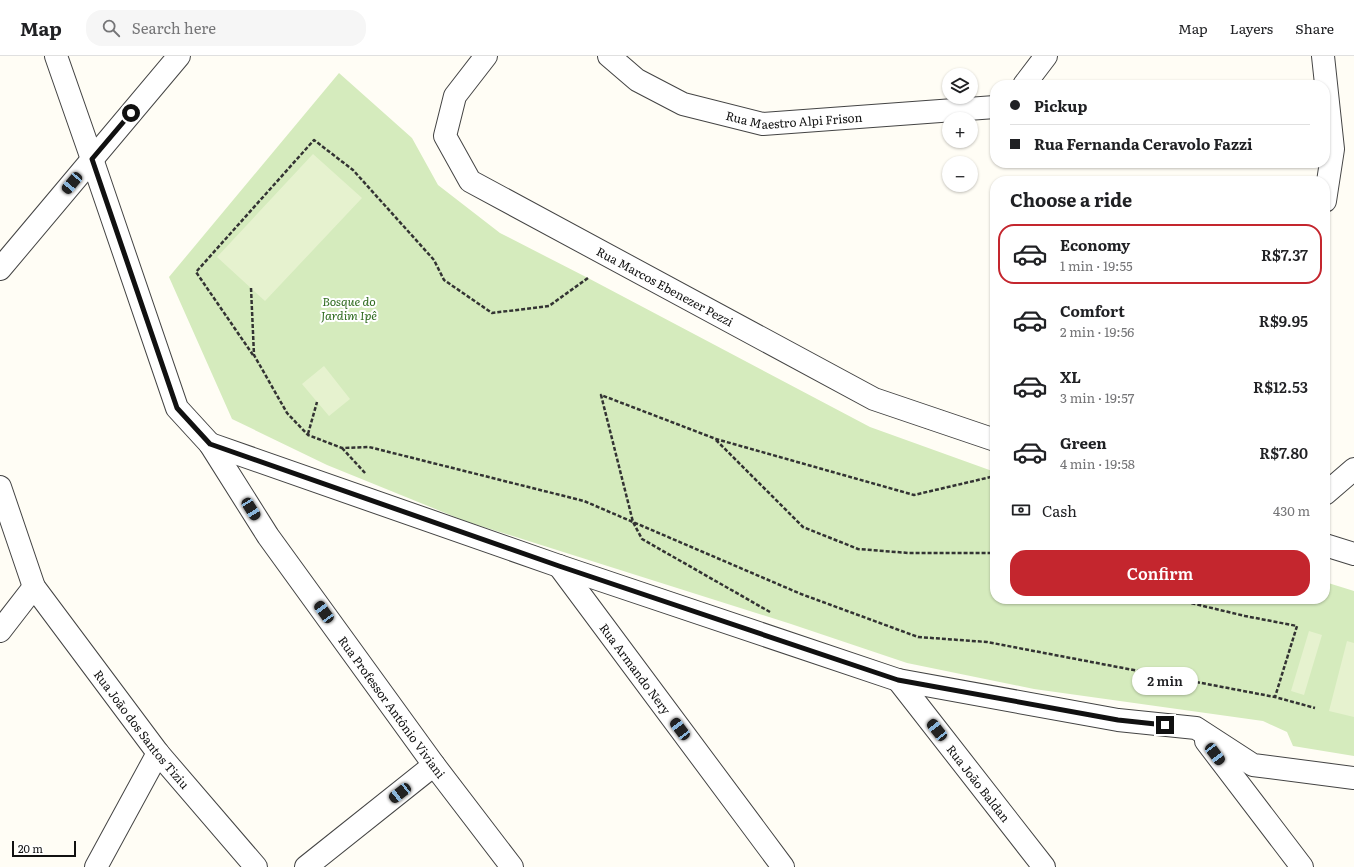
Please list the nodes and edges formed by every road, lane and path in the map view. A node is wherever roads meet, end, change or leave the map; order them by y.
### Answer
1 (56, 56) edge
2 (179, 56) edge
3 (486, 56) edge
4 (609, 56) edge
5 (1046, 56) edge
6 (1323, 56) edge
7 (1028, 80) edge
8 (1326, 80) edge
9 (990, 107) edge
10 (1330, 121) edge
11 (92, 159) junction
12 (1329, 176) edge
13 (0, 269) edge
14 (588, 278) dead end
15 (251, 288) dead end
16 (254, 355) junction
17 (317, 402) dead end
18 (308, 435) junction
19 (990, 438) edge
20 (716, 439) junction
21 (210, 444) junction
22 (1354, 469) edge
23 (990, 477) edge
24 (0, 487) edge
25 (1330, 490) edge
26 (633, 522) junction
27 (1330, 547) edge
28 (990, 553) edge
29 (1354, 554) edge
30 (559, 566) junction
31 (34, 586) junction
32 (1195, 604) edge
33 (770, 612) dead end
34 (0, 631) edge
35 (898, 680) junction
36 (1275, 697) junction
37 (1315, 708) dead end
38 (1196, 728) junction
39 (158, 753) junction
40 (434, 765) junction
41 (1354, 778) edge
42 (96, 867) edge
43 (256, 867) edge
44 (306, 867) edge
45 (512, 867) edge
46 (783, 867) edge
47 (1044, 867) edge
48 (1302, 867) edge

1 - 11 street, Rua Professor Antônio Viviani
2 - 11 street
3 - 19 street, Rua Marcos Ebenezer Pezzi
4 - 9 street, Rua Maestro Alpi Frison
5 - 7 street
6 - 8 street
10 - 12 street
11 - 13 street
11 - 21 street, Rua Professor Antônio Viviani
14 - 16 path
15 - 16 path
16 - 18 path
17 - 18 path
18 - 26 path
20 - 23 path
20 - 26 path
20 - 28 path
21 - 30 street
21 - 40 street, Rua Professor Antônio Viviani
22 - 25 street
24 - 31 street, Rua João dos Santos Tiziu
26 - 33 path
26 - 36 path
27 - 29 street
30 - 35 street
30 - 46 street, Rua Armando Nery
31 - 34 street
31 - 39 street, Rua João dos Santos Tiziu
32 - 36 path
35 - 38 street
35 - 47 street, Rua João Baldan
36 - 37 path
38 - 41 street
38 - 48 street
39 - 42 street
39 - 43 street, Rua João dos Santos Tiziu
40 - 44 street
40 - 45 street, Rua Professor Antônio Viviani

